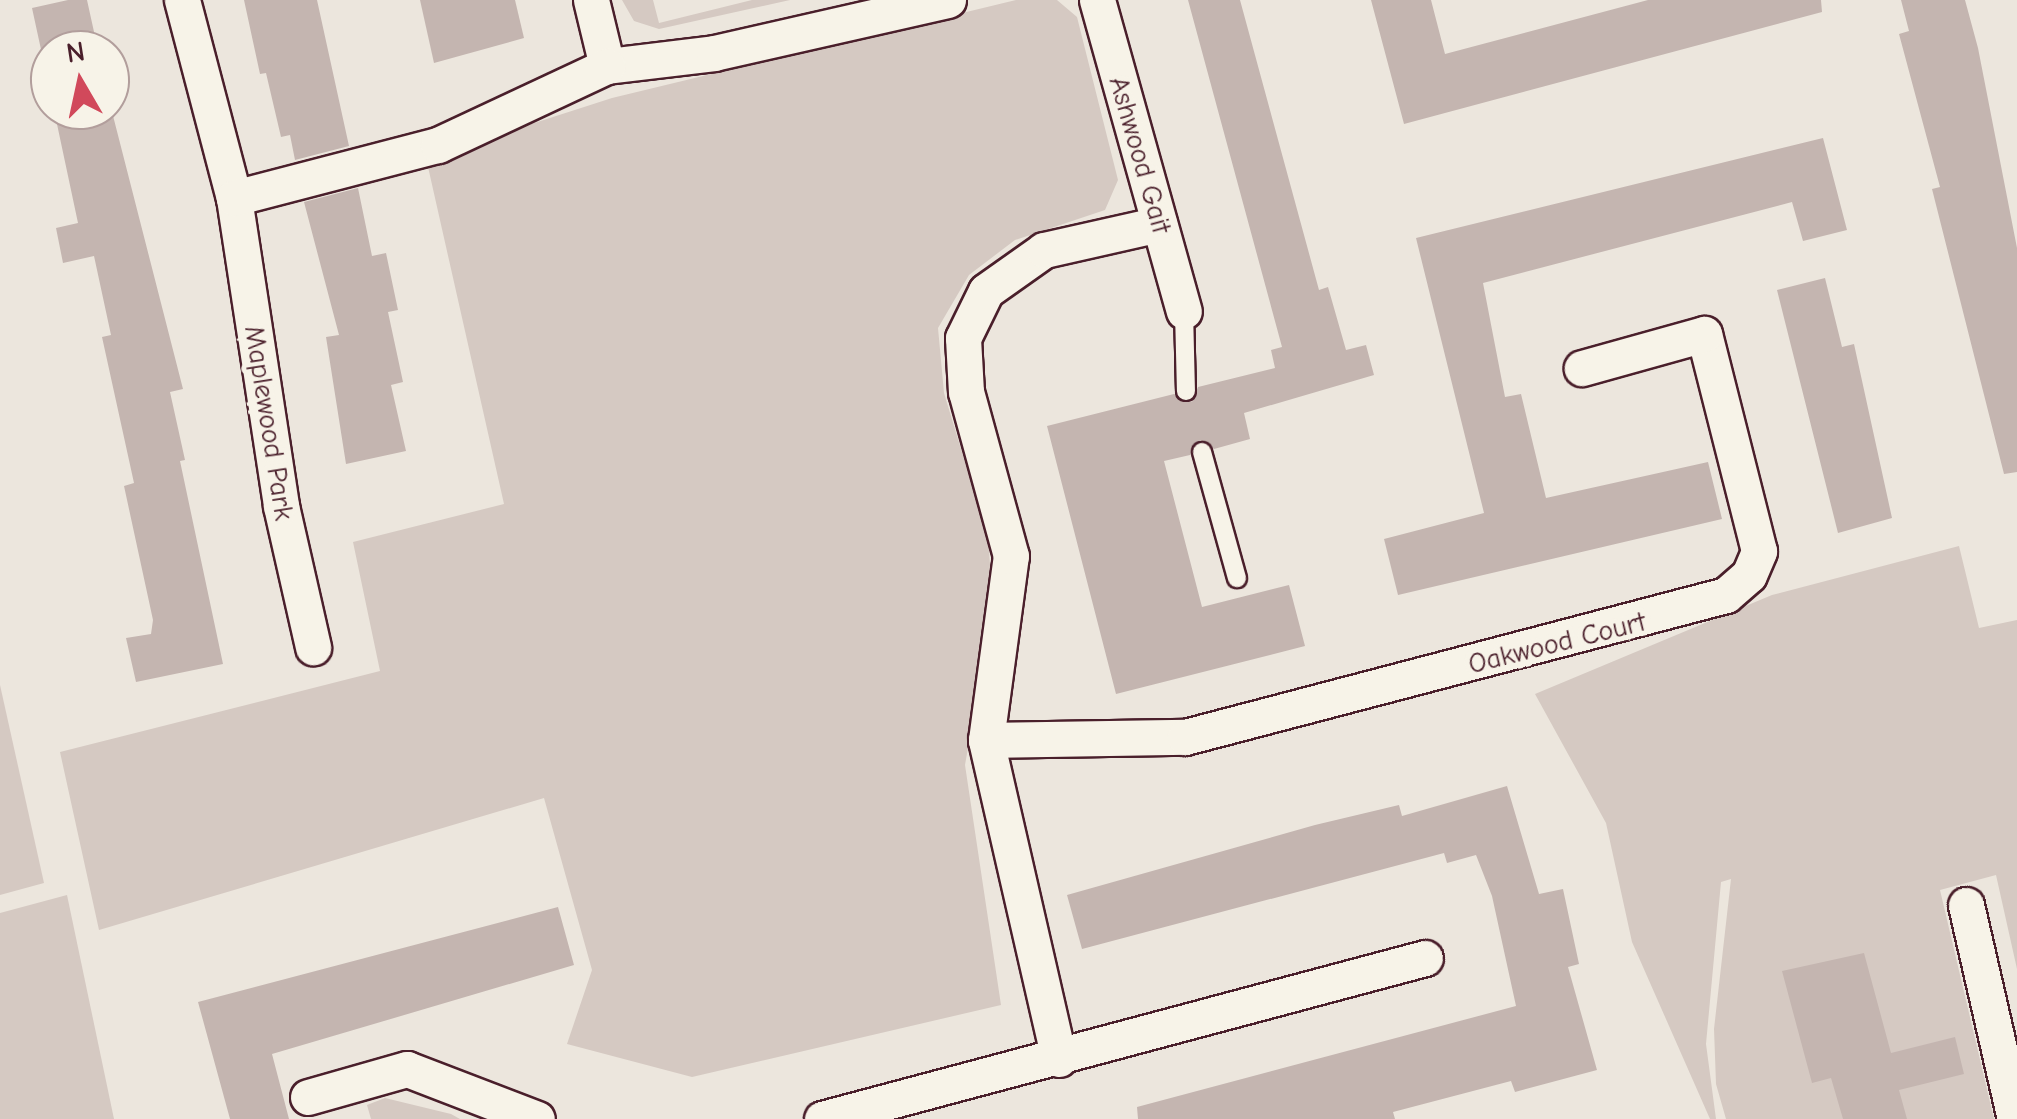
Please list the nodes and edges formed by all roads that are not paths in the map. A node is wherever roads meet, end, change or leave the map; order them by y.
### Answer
1 (182, 0) edge
2 (591, 0) edge
3 (948, 0) edge
4 (1097, 0) edge
5 (608, 66) junction
6 (234, 198) junction
7 (1160, 224) junction
8 (1184, 311) joint
9 (1582, 368) dead end
10 (1186, 390) dead end
11 (1202, 452) dead end
12 (1237, 578) dead end
13 (313, 646) dead end
14 (986, 740) junction
15 (1966, 905) dead end
16 (1425, 958) dead end
17 (1059, 1059) junction
18 (308, 1098) dead end
19 (537, 1119) edge
20 (822, 1119) edge
21 (2015, 1119) edge

1 - 6 street, Maplewood Park
2 - 5 street
3 - 5 street
4 - 7 street, Ashwood Gait
5 - 6 street
6 - 13 street, Maplewood Park
7 - 8 street, Ashwood Gait
7 - 14 street
8 - 10 lane
9 - 14 street, Oakwood Court
11 - 12 lane
14 - 17 street
15 - 21 street
16 - 17 street
17 - 20 street
18 - 19 street

